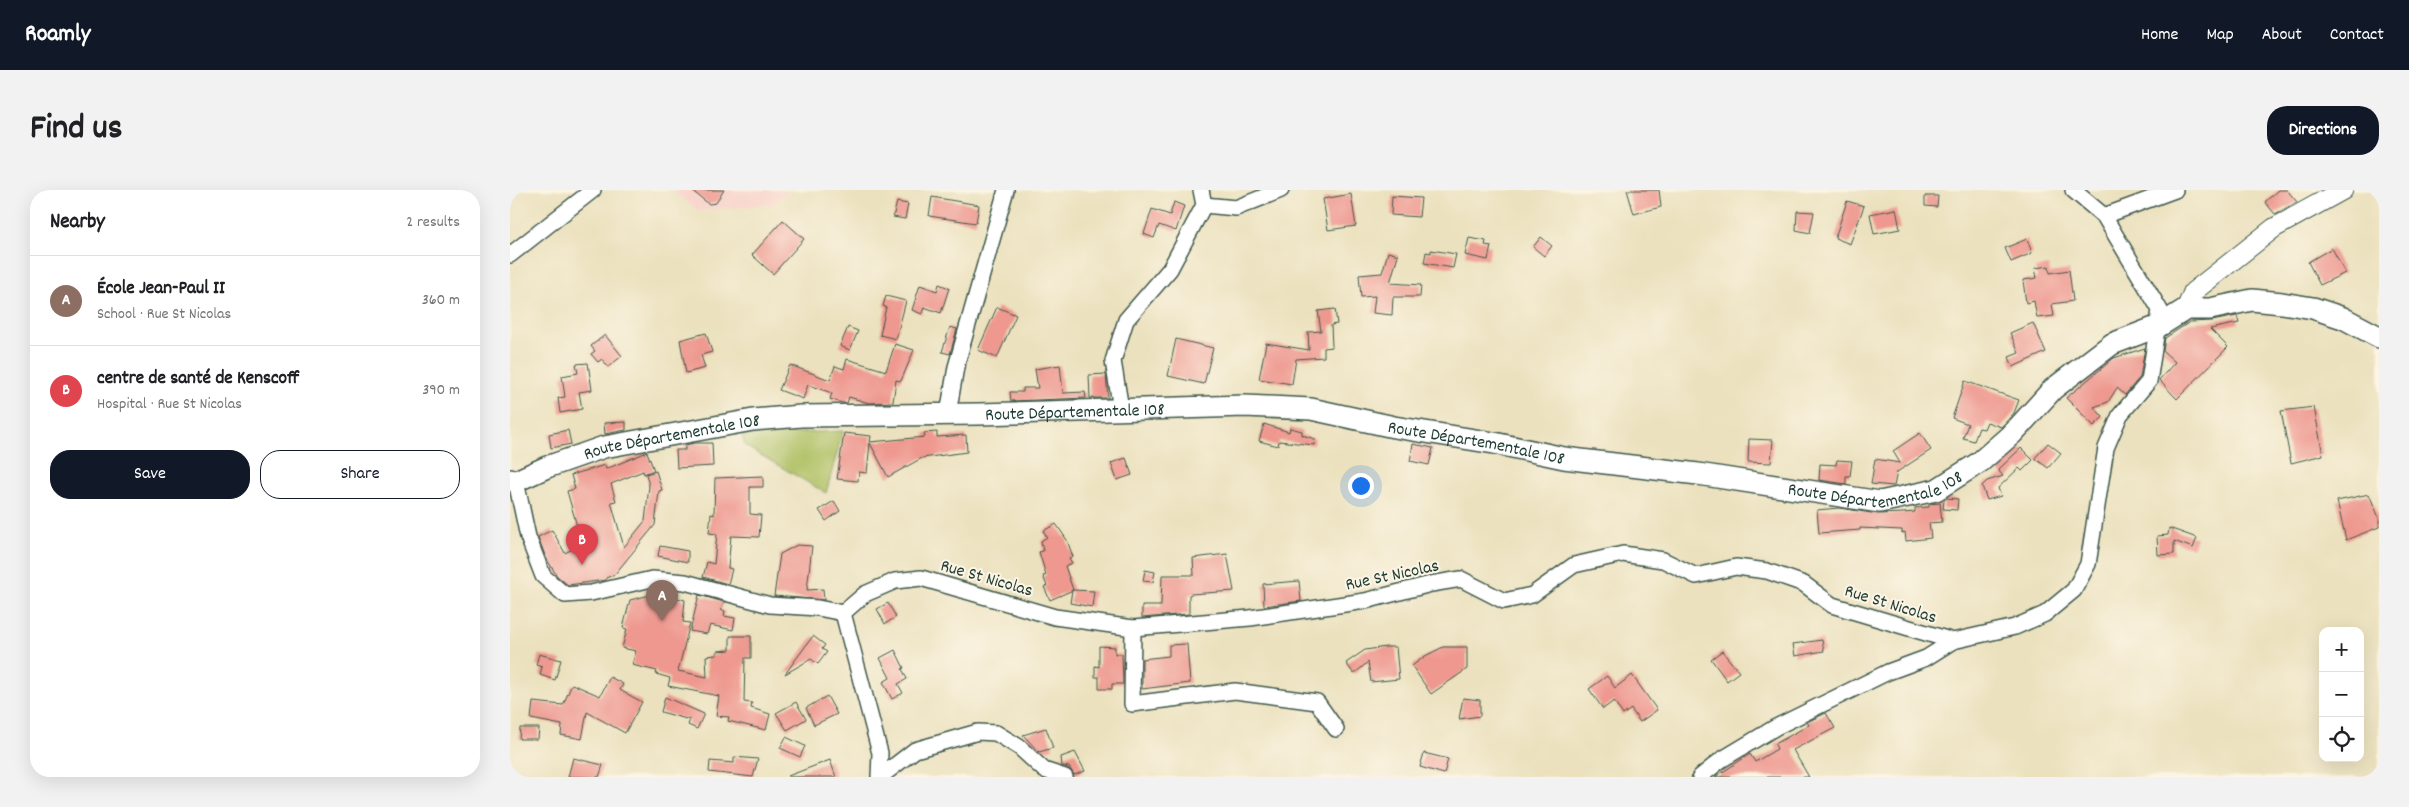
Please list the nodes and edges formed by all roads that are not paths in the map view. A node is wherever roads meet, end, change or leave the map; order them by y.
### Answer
1 (593, 190) edge
2 (1006, 190) edge
3 (1281, 190) edge
4 (2073, 190) edge
5 (2175, 190) edge
6 (2343, 190) edge
7 (1203, 197) edge
8 (2104, 216) junction
9 (510, 255) edge
10 (2186, 309) junction
11 (2159, 326) junction
12 (2379, 337) edge
13 (1120, 409) junction
14 (948, 414) junction
15 (512, 482) edge
16 (842, 613) junction
17 (1133, 628) junction
18 (1952, 641) junction
19 (1336, 729) dead end
20 (880, 777) edge
21 (1064, 777) edge
22 (1700, 777) edge

1 - 9 street
2 - 14 street
3 - 7 street
4 - 8 street, Rue St Nicolas
5 - 8 street
6 - 10 street
7 - 13 street
8 - 11 street, Rue St Nicolas
10 - 11 main road, Route Départementale 108
10 - 12 main road
11 - 13 main road, Route Départementale 108
11 - 18 street, Rue St Nicolas
13 - 14 main road, Route Départementale 108
14 - 15 main road, Route Départementale 108
15 - 16 street
16 - 17 street, Rue St Nicolas
16 - 20 street
17 - 18 street, Rue St Nicolas
17 - 19 street
18 - 22 street
20 - 21 street

